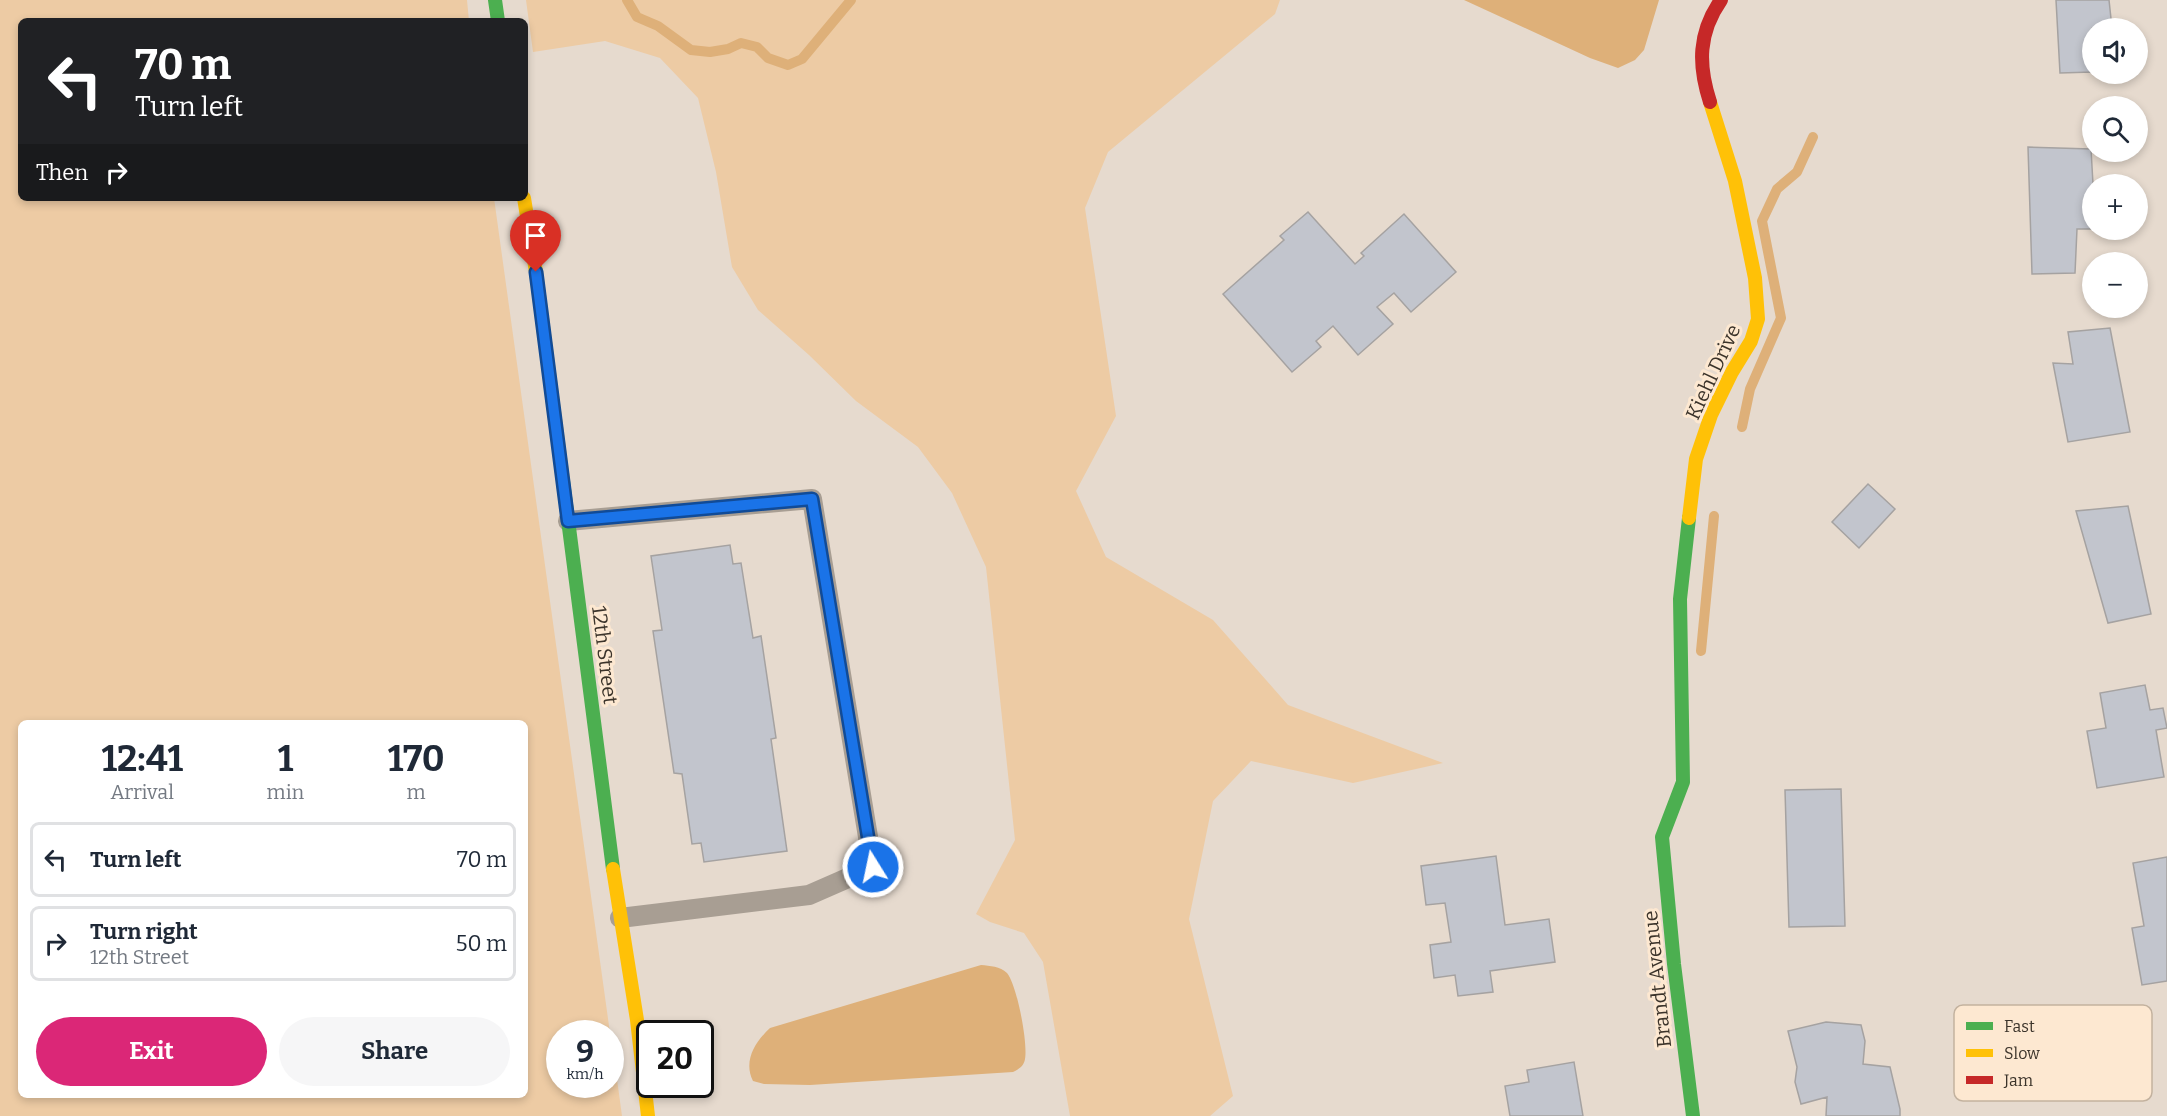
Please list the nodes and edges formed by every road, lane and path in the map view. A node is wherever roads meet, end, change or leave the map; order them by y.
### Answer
1 (495, 0) edge
2 (1721, 0) edge
3 (498, 18) edge
4 (524, 201) edge
5 (568, 521) junction
6 (1662, 837) joint
7 (620, 918) junction
8 (648, 1116) edge
9 (1693, 1116) edge

1 - 3 street
2 - 6 street, Kiehl Drive
4 - 5 street, 12th Street
5 - 7 street, 12th Street
5 - 7 lane
6 - 9 street, Brandt Avenue
7 - 8 street, 12th Street

